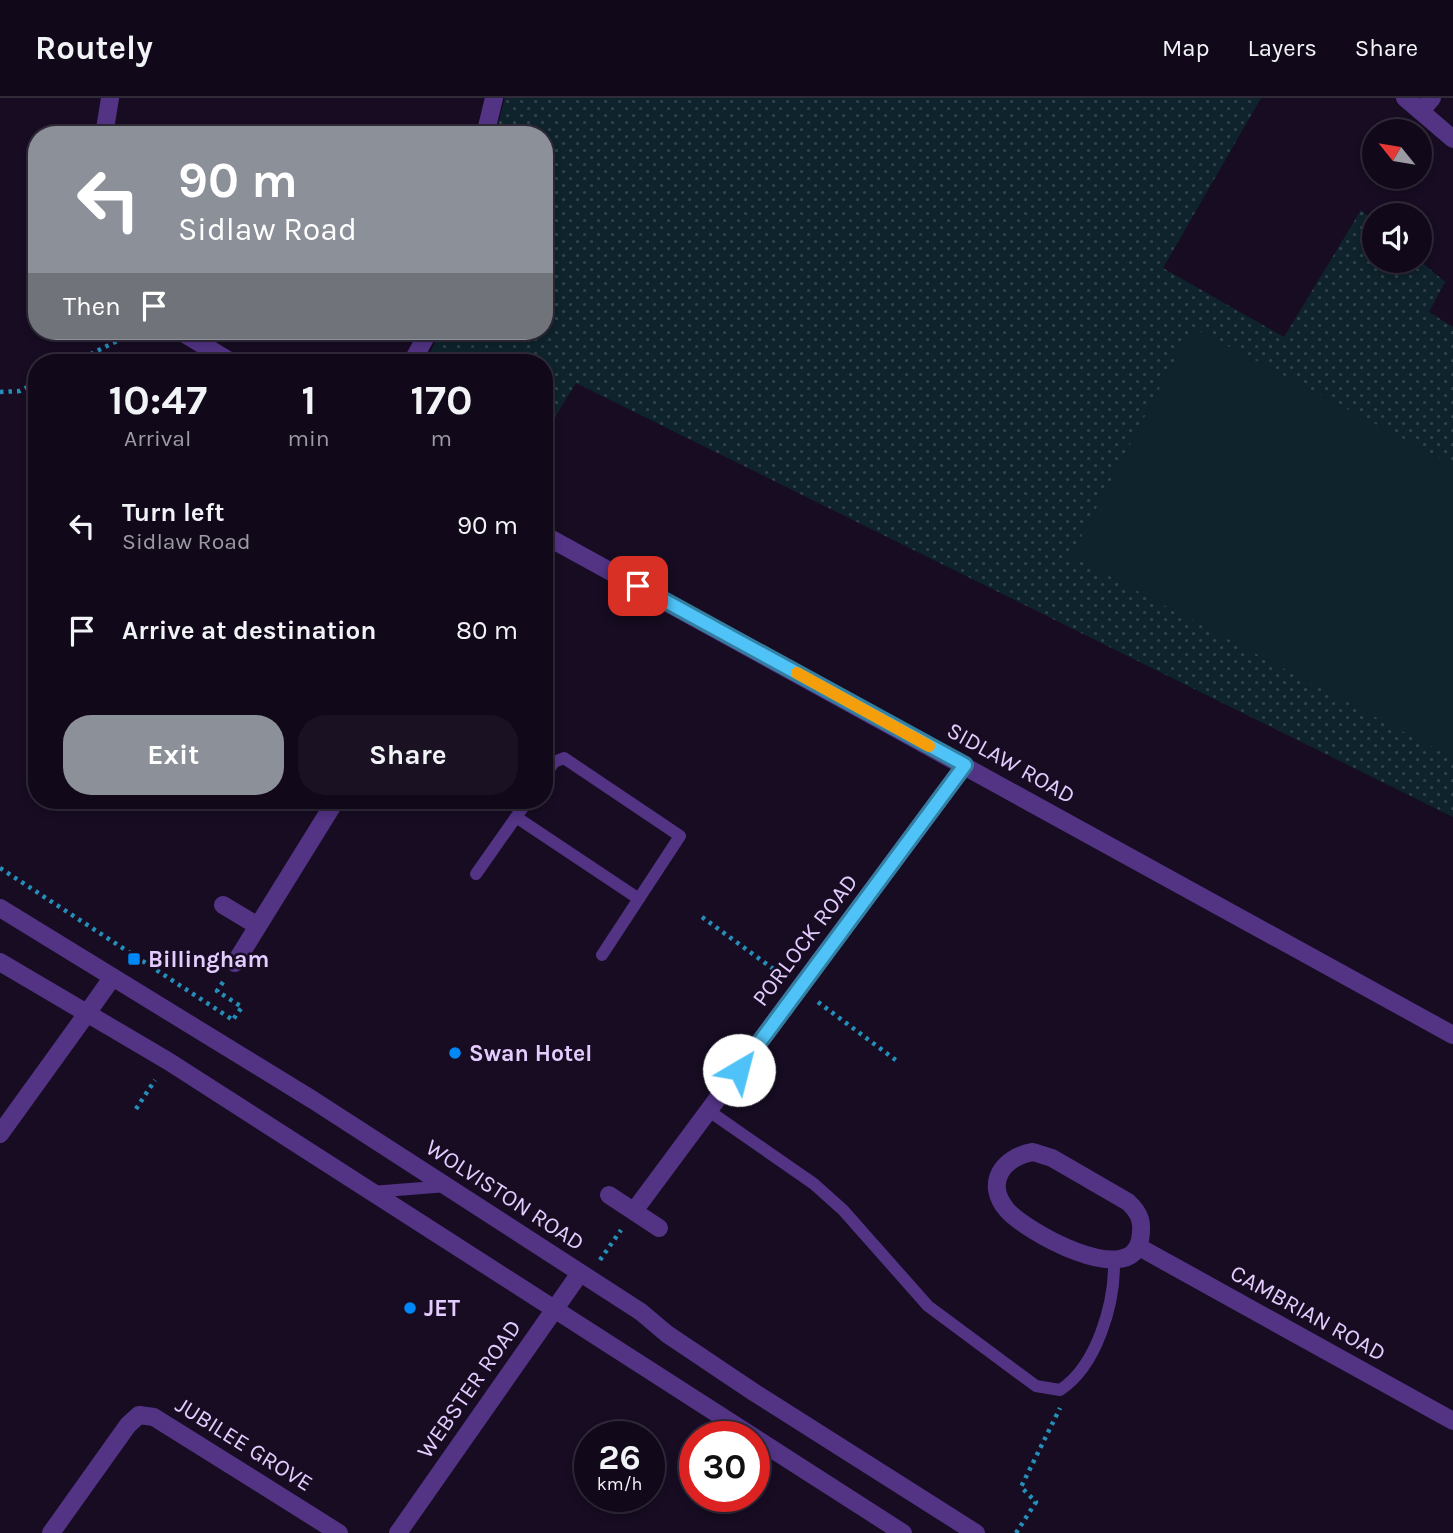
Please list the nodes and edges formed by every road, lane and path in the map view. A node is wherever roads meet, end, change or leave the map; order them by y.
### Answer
1 (102, 98) edge
2 (110, 98) edge
3 (494, 98) edge
4 (1405, 98) edge
5 (1426, 105) edge
6 (105, 126) edge
7 (487, 126) edge
8 (1453, 139) edge
9 (118, 340) edge
10 (195, 340) edge
11 (91, 354) edge
12 (218, 354) edge
13 (28, 386) edge
14 (0, 391) edge
15 (553, 540) edge
16 (553, 763) edge
17 (965, 765) junction
18 (330, 809) edge
19 (522, 809) edge
20 (516, 817) junction
21 (0, 868) edge
22 (476, 874) dead end
23 (639, 900) junction
24 (223, 905) dead end
25 (0, 908) edge
26 (258, 926) junction
27 (602, 955) dead end
28 (0, 962) edge
29 (234, 963) dead end
30 (112, 978) junction
31 (218, 991) dead end
32 (242, 1007) dead end
33 (89, 1012) junction
34 (233, 1020) dead end
35 (1453, 1035) edge
36 (709, 1111) junction
37 (0, 1134) edge
38 (447, 1186) junction
39 (372, 1192) junction
40 (609, 1195) dead end
41 (634, 1211) junction
42 (659, 1228) dead end
43 (1139, 1247) junction
44 (1114, 1261) junction
45 (584, 1276) junction
46 (555, 1309) junction
47 (1060, 1390) junction
48 (1453, 1421) edge
49 (51, 1533) edge
50 (339, 1533) edge
51 (398, 1533) edge
52 (903, 1533) edge
53 (976, 1533) edge
54 (1016, 1533) edge

1 - 2 street
2 - 6 street
3 - 7 street
4 - 5 street
5 - 8 street
9 - 11 path
10 - 12 street
13 - 14 path
15 - 17 street, SIDLAW ROAD
16 - 23 lane
17 - 35 street, SIDLAW ROAD
17 - 36 street, PORLOCK ROAD
18 - 26 street
19 - 20 lane
20 - 22 lane
20 - 23 lane
21 - 34 path
23 - 27 lane
24 - 26 street
25 - 30 street, WOLVISTON ROAD
26 - 29 street
28 - 33 street
30 - 33 street
30 - 38 street, WOLVISTON ROAD
31 - 32 path
33 - 37 street
33 - 39 street
36 - 41 street, PORLOCK ROAD
36 - 47 lane
38 - 39 lane
38 - 45 street, WOLVISTON ROAD
39 - 46 street
40 - 41 street
41 - 42 street
41 - 45 path
43 - 44 street
43 - 44 street
43 - 48 street, CAMBRIAN ROAD
44 - 47 lane
45 - 46 street, WEBSTER ROAD
45 - 53 street, WOLVISTON ROAD
46 - 51 street, WEBSTER ROAD
46 - 52 street
47 - 54 path
49 - 50 street, JUBILEE GROVE

